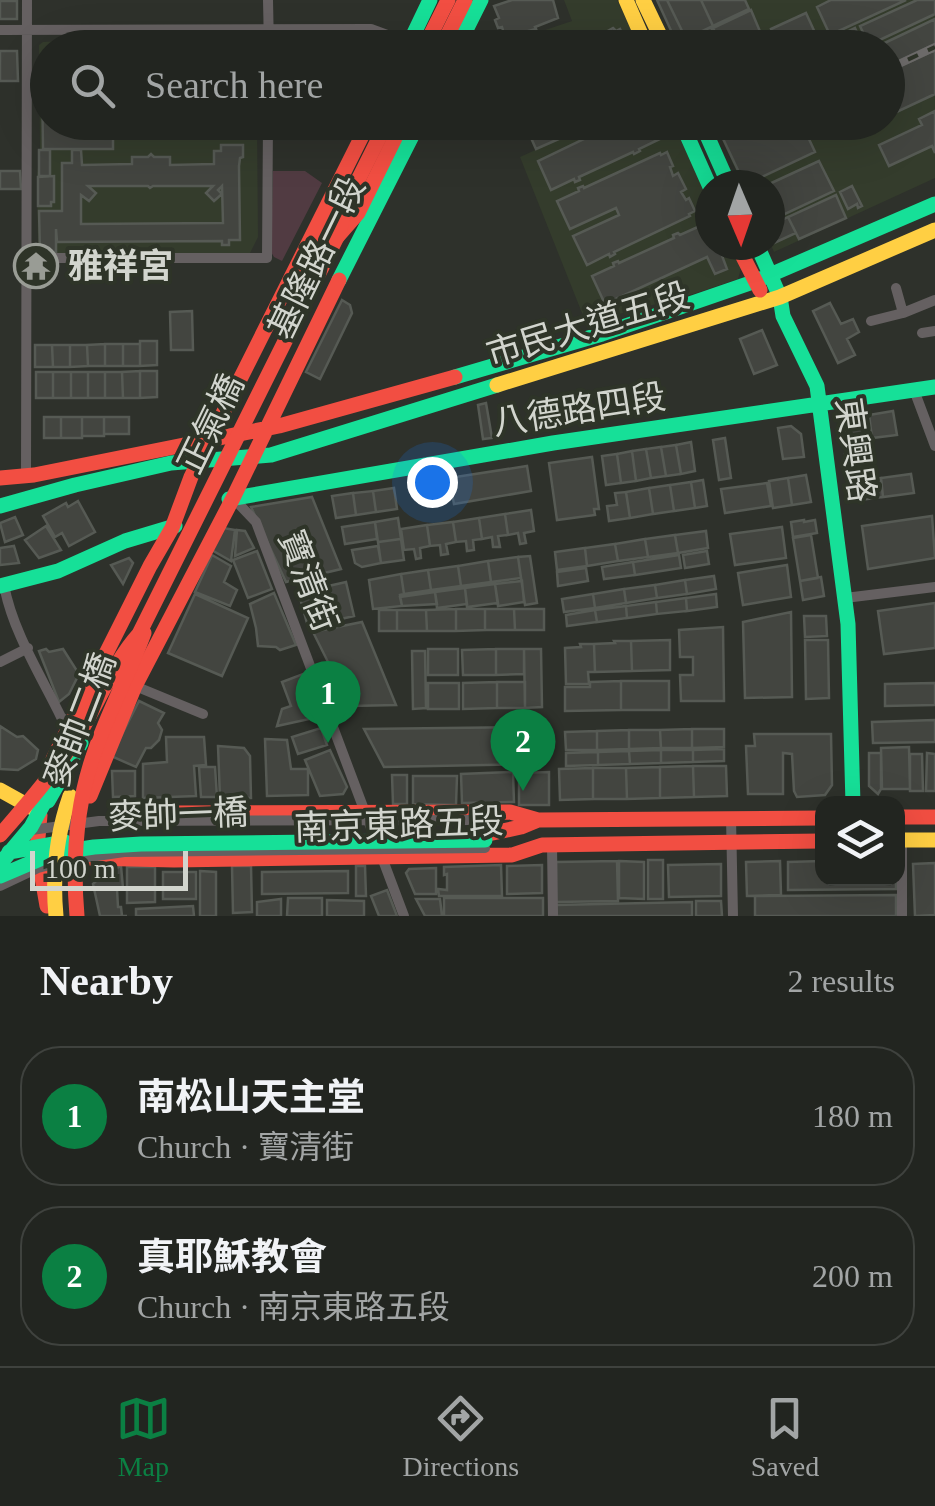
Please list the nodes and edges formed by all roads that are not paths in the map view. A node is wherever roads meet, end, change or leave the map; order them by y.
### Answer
1 (28, 0) edge
2 (268, 0) edge
3 (430, 0) edge
4 (464, 0) edge
5 (481, 0) edge
6 (626, 0) edge
7 (643, 0) edge
8 (28, 29) junction
9 (0, 30) edge
10 (269, 30) junction
11 (373, 30) edge
12 (416, 30) edge
13 (449, 30) edge
14 (466, 30) edge
15 (639, 30) edge
16 (657, 30) edge
17 (268, 140) edge
18 (360, 140) edge
19 (377, 140) edge
20 (378, 140) edge
21 (394, 140) edge
22 (410, 140) edge
23 (689, 140) edge
24 (708, 140) edge
25 (702, 170) edge
26 (722, 170) edge
27 (347, 202) edge
28 (347, 202) edge
29 (347, 202) edge
30 (347, 202) edge
31 (935, 204) edge
32 (935, 230) edge
33 (338, 235) junction
34 (26, 258) junction
35 (749, 260) edge
36 (759, 260) edge
37 (293, 275) junction
38 (763, 278) junction
39 (896, 288) dead end
40 (773, 299) junction
41 (328, 300) junction
42 (935, 300) edge
43 (904, 313) junction
44 (871, 321) dead end
45 (935, 387) edge
46 (914, 390) junction
47 (820, 406) junction
48 (268, 428) junction
49 (209, 441) junction
50 (935, 446) edge
51 (252, 457) junction
52 (200, 459) junction
53 (26, 476) junction
54 (0, 478) edge
55 (233, 498) junction
56 (0, 506) edge
57 (174, 520) junction
58 (2, 585) edge
59 (935, 587) edge
60 (845, 598) junction
61 (153, 608) junction
62 (139, 634) junction
63 (28, 648) junction
64 (0, 662) edge
65 (134, 686) junction
66 (202, 714) dead end
67 (70, 724) junction
68 (0, 790) edge
69 (852, 796) edge
70 (365, 812) junction
71 (40, 813) junction
72 (81, 816) junction
73 (731, 817) junction
74 (905, 817) edge
75 (935, 817) edge
76 (815, 818) edge
77 (0, 819) edge
78 (484, 820) dead end
79 (538, 820) junction
80 (0, 838) edge
81 (905, 840) edge
82 (935, 840) edge
83 (480, 842) junction
84 (731, 842) junction
85 (815, 842) edge
86 (547, 845) junction
87 (37, 848) junction
88 (0, 855) edge
89 (75, 856) junction
90 (382, 858) junction
91 (0, 864) edge
92 (0, 876) edge
93 (0, 886) edge
94 (901, 886) edge
95 (52, 916) edge
96 (64, 916) edge
97 (77, 916) edge
98 (88, 916) edge
99 (404, 916) edge
100 (553, 916) edge
101 (733, 916) edge
102 (902, 916) edge

1 - 8 street
2 - 10 street
3 - 12 main road
4 - 13 main road
5 - 14 main road
6 - 15 main road
7 - 16 main road
8 - 9 street
8 - 10 street
8 - 34 street
10 - 11 street
17 - 34 street
18 - 37 main road, 基隆路一段
19 - 29 main road, bridge
20 - 28 main road, bridge
21 - 33 main road
22 - 41 main road, 基隆路一段
23 - 25 main road
24 - 26 main road
27 - 33 main road, bridge
30 - 33 main road, bridge
31 - 38 main road, 市民大道五段
32 - 40 main road, 市民大道五段
33 - 61 main road, 正氣橋, bridge
33 - 62 main road, 正氣橋, bridge
34 - 53 street
35 - 38 main road, 東興路
36 - 38 main road, 東興路
37 - 41 main road
37 - 49 main road, 基隆路一段
38 - 40 main road, 東興路
38 - 48 main road, 市民大道五段
39 - 43 street
40 - 47 main road, 東興路
40 - 51 main road, 市民大道五段
41 - 48 main road, 基隆路一段
42 - 43 street
43 - 44 street
45 - 46 main road, 八德路四段
46 - 47 main road, 八德路四段
46 - 50 street
47 - 55 main road, 八德路四段
47 - 60 main road, 東興路
48 - 49 main road, 市民大道五段
48 - 51 main road, 基隆路一段
49 - 52 main road, 基隆路一段
49 - 53 main road, 市民大道五段
51 - 52 main road, 市民大道五段
51 - 55 main road, 基隆路一段
52 - 56 main road, 市民大道五段
52 - 57 main road, 基隆路一段
53 - 54 main road, 市民大道五段
55 - 57 main road, 八德路四段
55 - 65 main road, 基隆路一段
55 - 70 street, 寶清街
57 - 58 main road, 八德路四段
57 - 67 main road, 基隆路一段
57 - 71 main road
58 - 63 street
59 - 60 street
60 - 69 main road, 東興路
61 - 91 main road, 正氣橋, bridge
61 - 97 main road, 麥帥二橋, bridge
62 - 80 main road, 正氣橋, bridge
62 - 95 main road, 麥帥二橋, bridge
63 - 64 street
63 - 67 street
65 - 66 street
65 - 72 main road, 基隆路一段
67 - 71 main road, 基隆路一段
68 - 71 main road
70 - 72 main road, 南京東路五段
70 - 79 main road, 南京東路五段
70 - 90 street, 寶清街
71 - 72 main road, 南京東路五段
71 - 87 main road, 基隆路一段
72 - 89 main road, 基隆路一段
73 - 76 main road, 南京東路五段
73 - 79 main road, 南京東路五段
73 - 84 street
74 - 75 main road
77 - 87 main road
78 - 80 street, bridge
79 - 83 main road
81 - 82 main road
83 - 86 main road, 麥帥一橋
83 - 88 main road, 麥帥一橋, bridge
83 - 92 main road, 麥帥一橋, bridge
83 - 93 street, bridge
84 - 85 main road, 南京東路五段
84 - 86 main road, 南京東路五段
84 - 101 street
86 - 90 main road, 南京東路五段
86 - 100 street
87 - 89 main road, 南京東路五段
87 - 95 main road, 基隆路一段
87 - 96 main road
89 - 90 main road, 南京東路五段
89 - 98 main road
90 - 99 street, 寶清街
94 - 102 street

